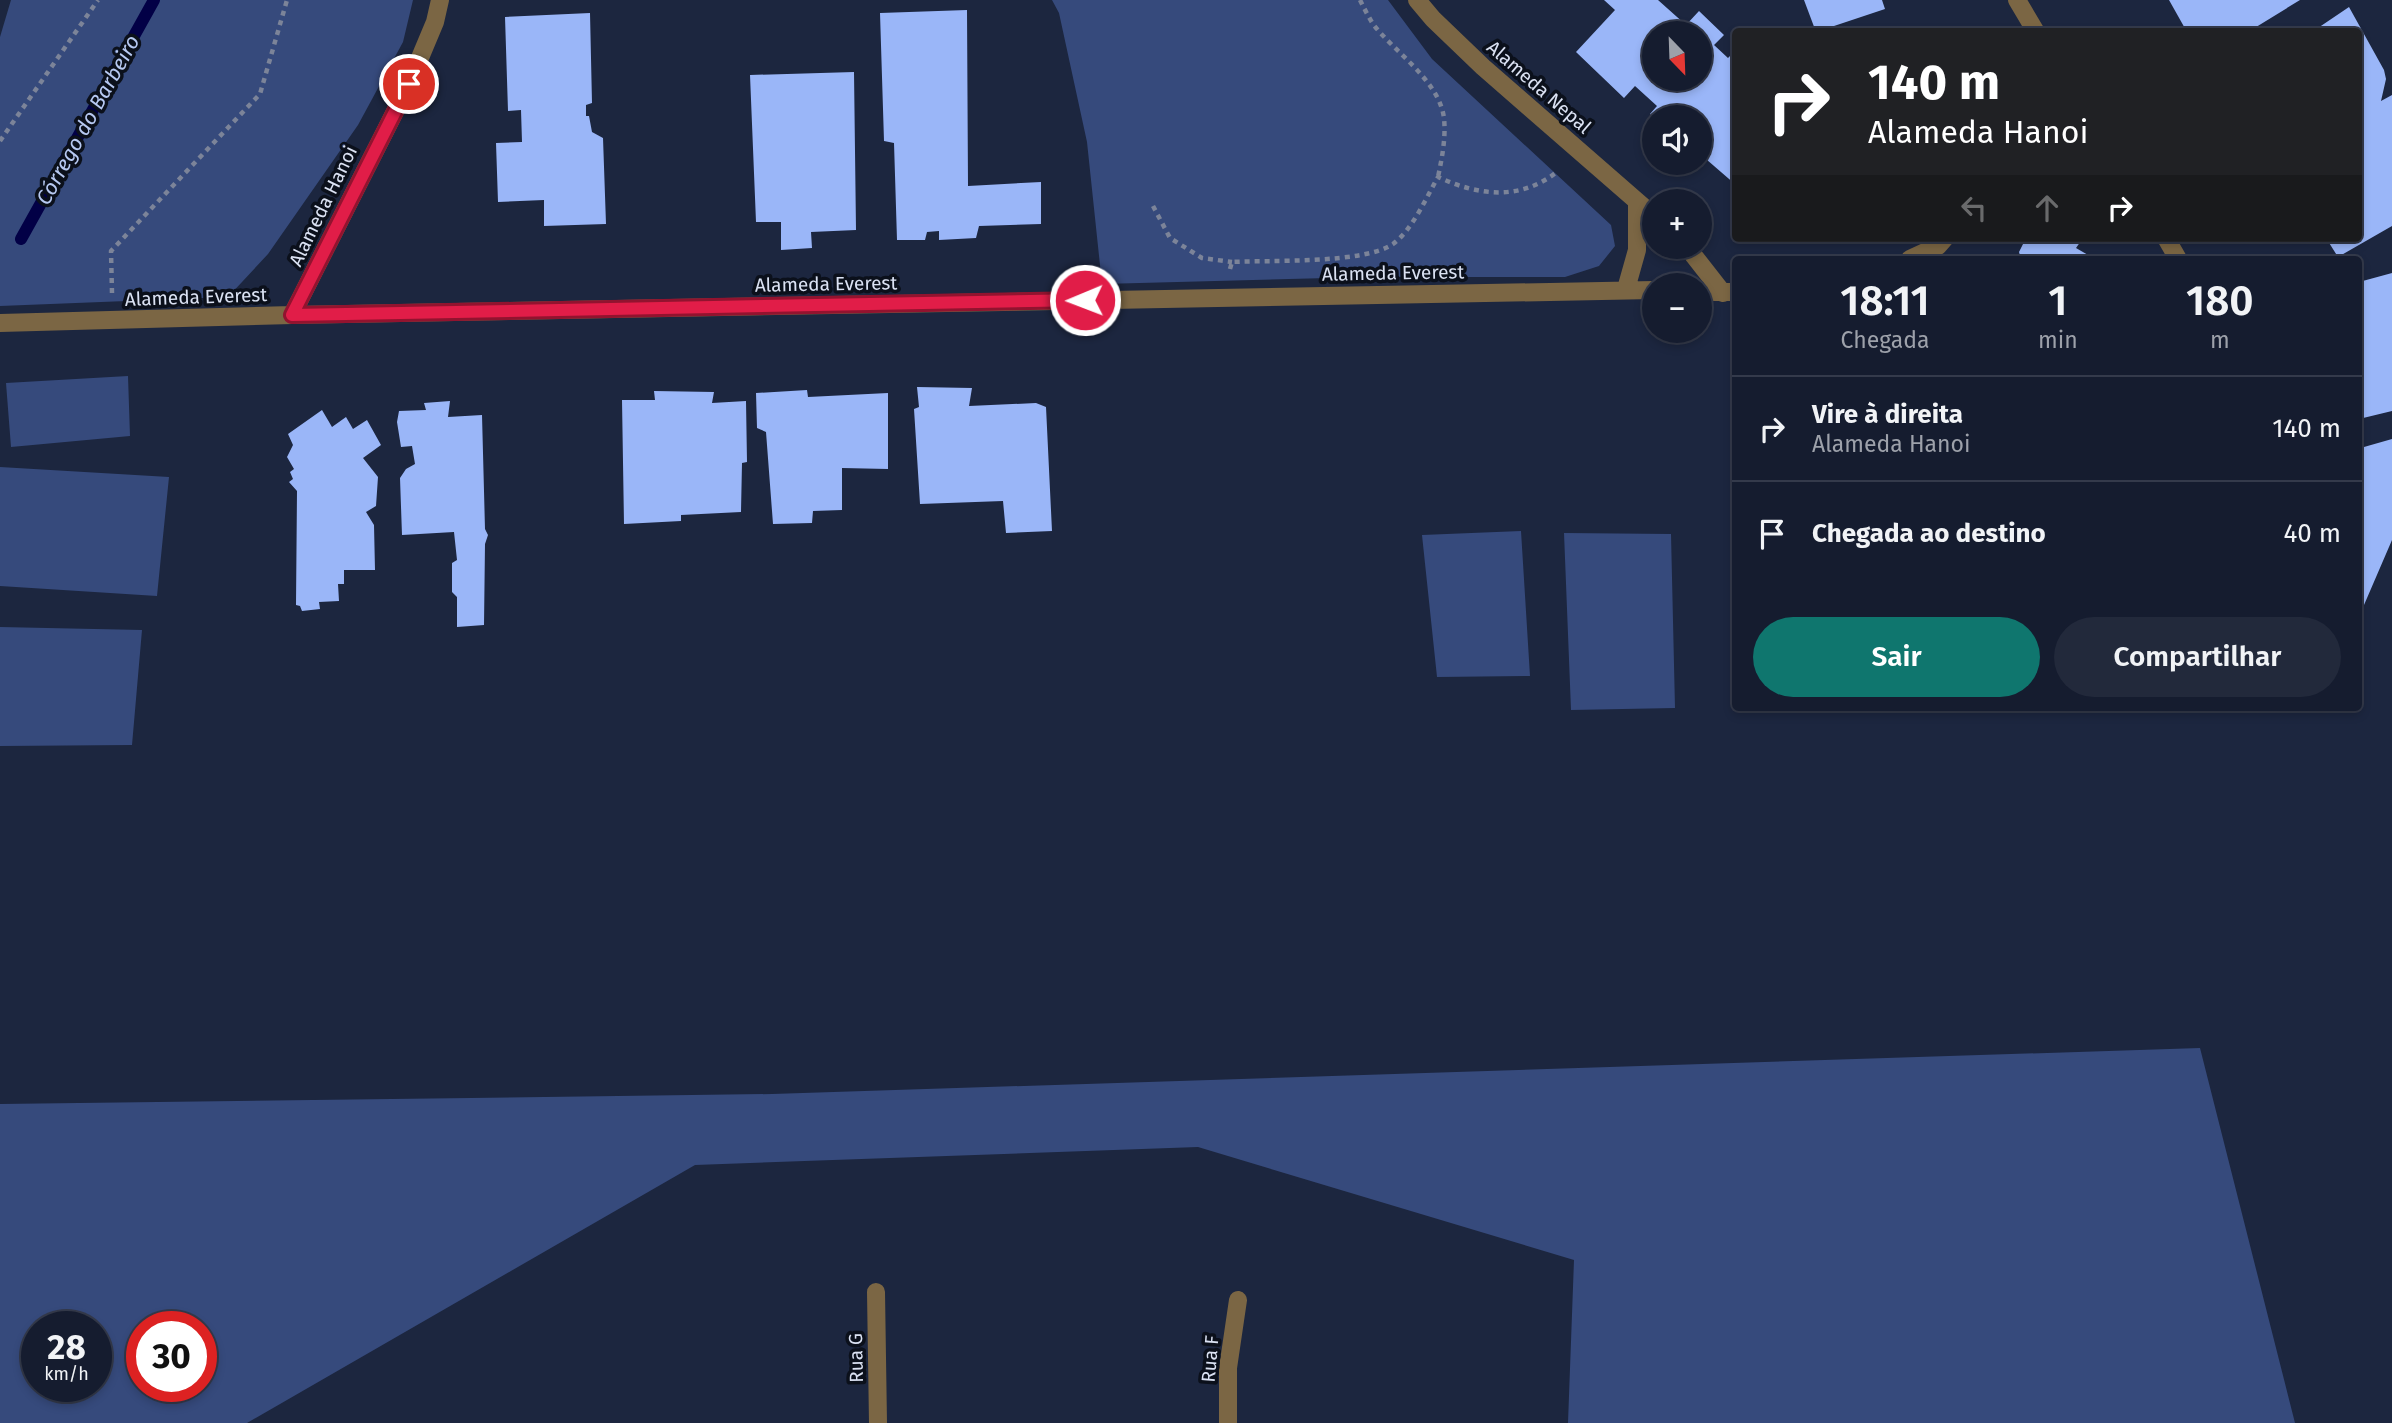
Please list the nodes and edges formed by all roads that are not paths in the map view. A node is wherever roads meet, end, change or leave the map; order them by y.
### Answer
1 (440, 0) edge
2 (1418, 0) edge
3 (2017, 0) edge
4 (2034, 28) edge
5 (1637, 202) junction
6 (1642, 206) edge
7 (1942, 242) edge
8 (1916, 256) edge
9 (1698, 259) edge
10 (1626, 289) junction
11 (1642, 290) edge
12 (1712, 292) edge
13 (1730, 292) edge
14 (292, 315) junction
15 (0, 323) edge
16 (876, 1292) dead end
17 (1238, 1300) dead end
18 (878, 1423) edge
19 (1228, 1423) edge

1 - 14 street, Alameda Hanoi
2 - 5 street, Alameda Nepal
3 - 4 street
5 - 6 street, Alameda Nepal
5 - 10 street
7 - 8 street
9 - 13 street
10 - 11 street, Alameda Everest
10 - 14 street, Alameda Everest
12 - 13 street
14 - 15 street, Alameda Everest
16 - 18 street, Rua G
17 - 19 street, Rua F

